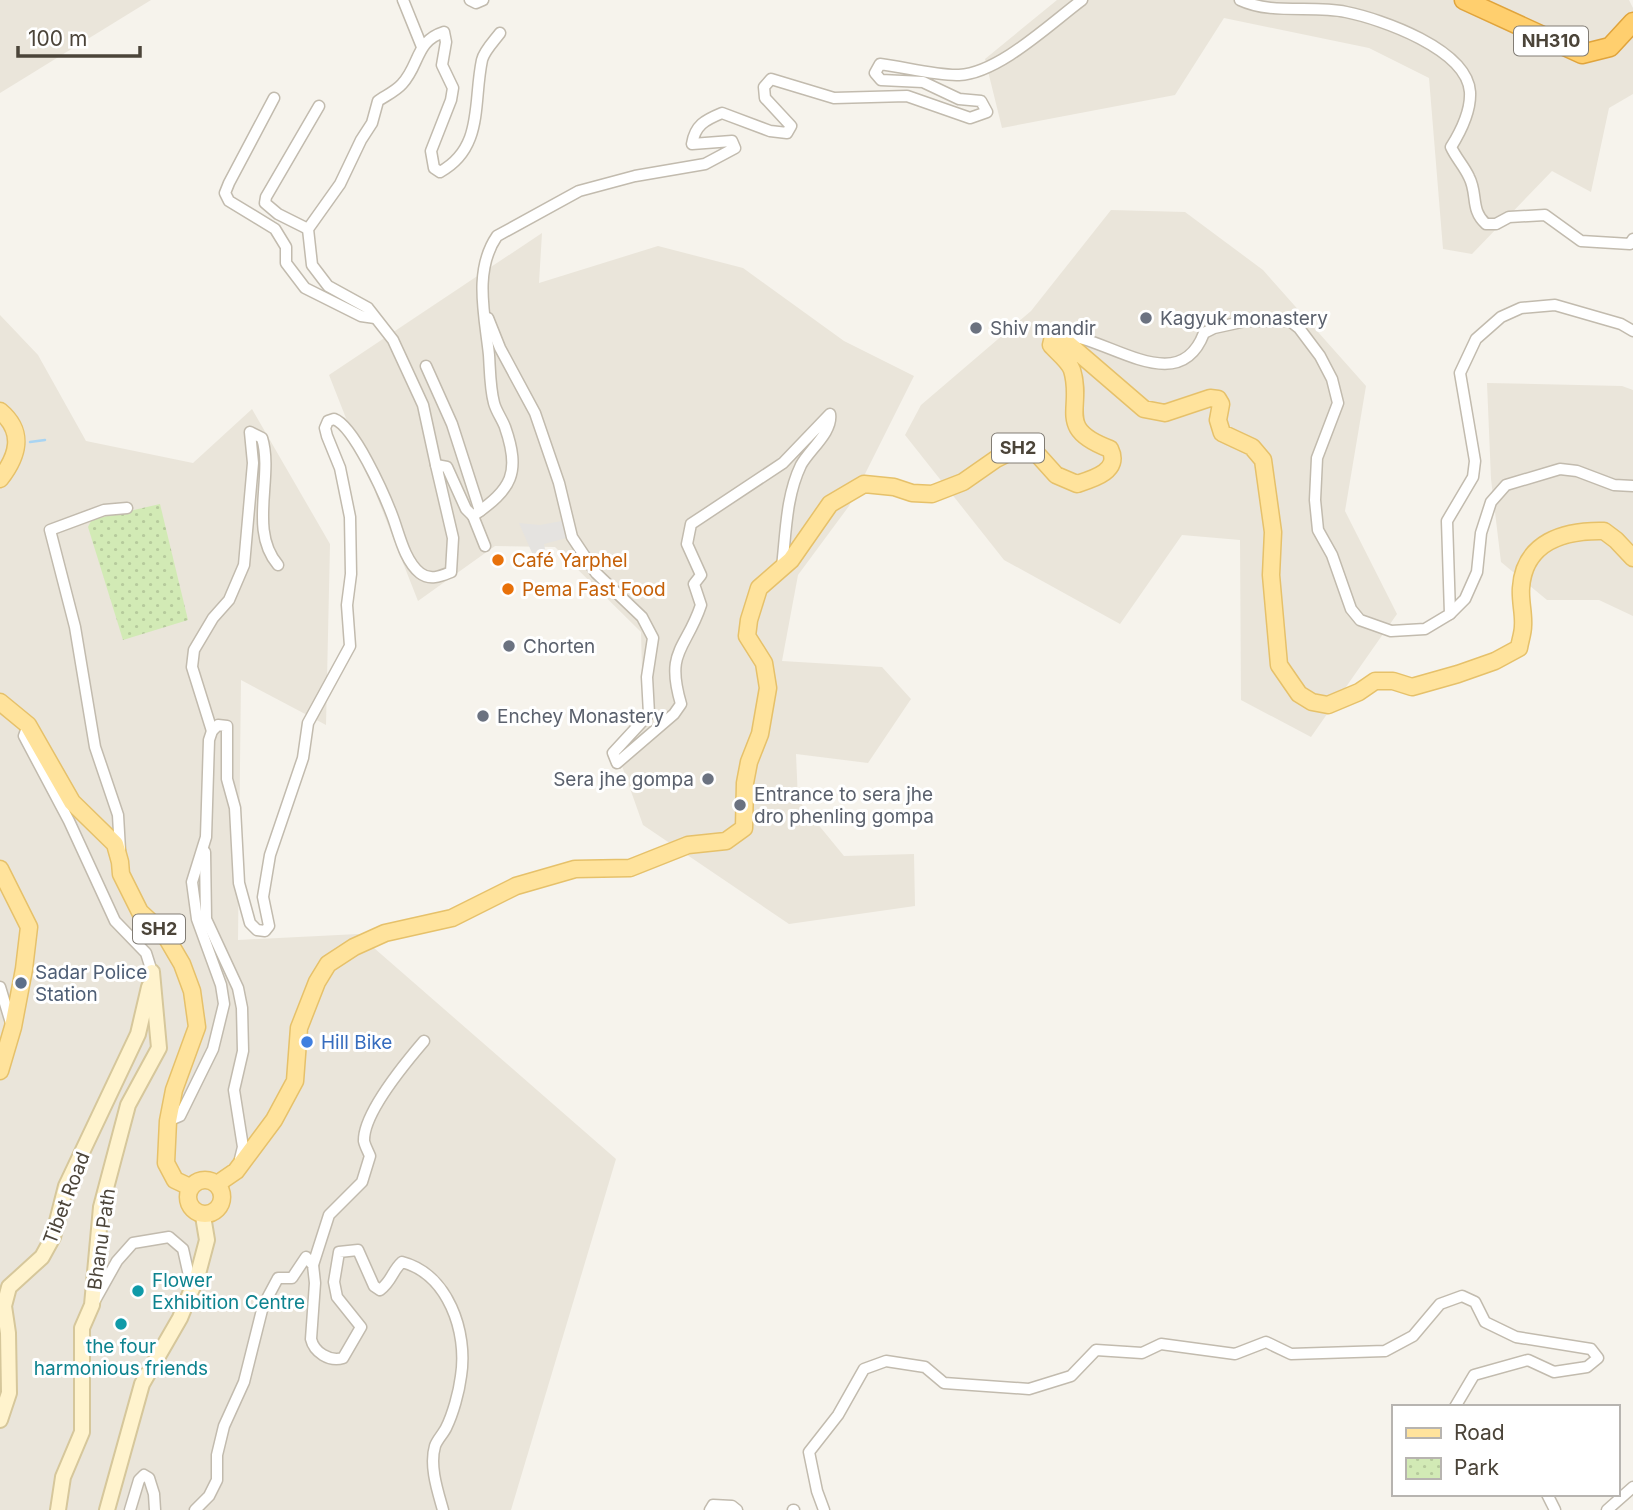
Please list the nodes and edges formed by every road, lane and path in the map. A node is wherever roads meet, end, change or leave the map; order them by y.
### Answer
1 (403, 0) edge
2 (470, 0) edge
3 (483, 0) edge
4 (1082, 0) edge
5 (1240, 0) edge
6 (1464, 0) edge
7 (1633, 22) edge
8 (500, 33) dead end
9 (422, 47) junction
10 (274, 98) dead end
11 (319, 106) dead end
12 (308, 229) junction
13 (1633, 239) edge
14 (481, 298) junction
15 (374, 318) junction
16 (1633, 331) edge
17 (1058, 335) junction
18 (426, 366) dead end
19 (0, 411) edge
20 (436, 465) junction
21 (0, 479) edge
22 (1633, 486) edge
23 (127, 508) dead end
24 (477, 514) junction
25 (485, 546) dead end
26 (1633, 558) edge
27 (278, 565) dead end
28 (782, 567) junction
29 (1450, 614) junction
30 (0, 702) edge
31 (28, 725) junction
32 (212, 730) junction
33 (206, 837) junction
34 (120, 863) junction
35 (0, 869) edge
36 (152, 972) junction
37 (0, 987) edge
38 (238, 988) junction
39 (224, 1004) junction
40 (13, 1027) junction
41 (424, 1041) dead end
42 (0, 1071) edge
43 (168, 1121) junction
44 (236, 1171) junction
45 (217, 1184) junction
46 (190, 1187) junction
47 (202, 1216) junction
48 (313, 1265) junction
49 (192, 1289) junction
50 (92, 1305) junction
51 (1456, 1405) edge
52 (0, 1419) edge
53 (1633, 1487) edge
54 (58, 1510) edge
55 (107, 1510) edge
56 (130, 1510) edge
57 (155, 1510) edge
58 (195, 1510) edge
59 (443, 1510) edge
60 (710, 1510) edge
61 (737, 1510) edge
62 (824, 1510) edge
63 (1607, 1510) edge

1 - 9 street
2 - 3 street
4 - 14 street
5 - 13 street
6 - 7 highway, NH310
8 - 9 street
9 - 12 street
10 - 15 street
11 - 12 street
12 - 15 street
14 - 24 street
14 - 28 street
15 - 20 street
16 - 29 street
17 - 26 main road
17 - 28 main road, SH2
17 - 29 street
18 - 24 street
19 - 21 main road
20 - 24 street
20 - 32 street
22 - 29 street
23 - 34 street
24 - 25 street
27 - 32 street
28 - 44 main road, SH2
30 - 31 main road, SH2
31 - 34 main road, SH2
31 - 36 street
32 - 33 street
33 - 38 street
33 - 39 street
34 - 43 main road, SH2
35 - 40 main road
36 - 50 street, Bhanu Path
36 - 52 street, Tibet Road
37 - 40 street
38 - 39 street
38 - 44 street
39 - 43 street
40 - 42 main road
41 - 48 street
43 - 46 main road, SH2
44 - 45 main road, SH2
45 - 46 main road, SH2
45 - 47 main road
46 - 47 main road, SH2
47 - 49 street
48 - 58 street
48 - 59 street
49 - 50 street
49 - 55 street
50 - 54 street, Bhanu Path
51 - 62 street
53 - 63 street
56 - 57 street
60 - 61 street

